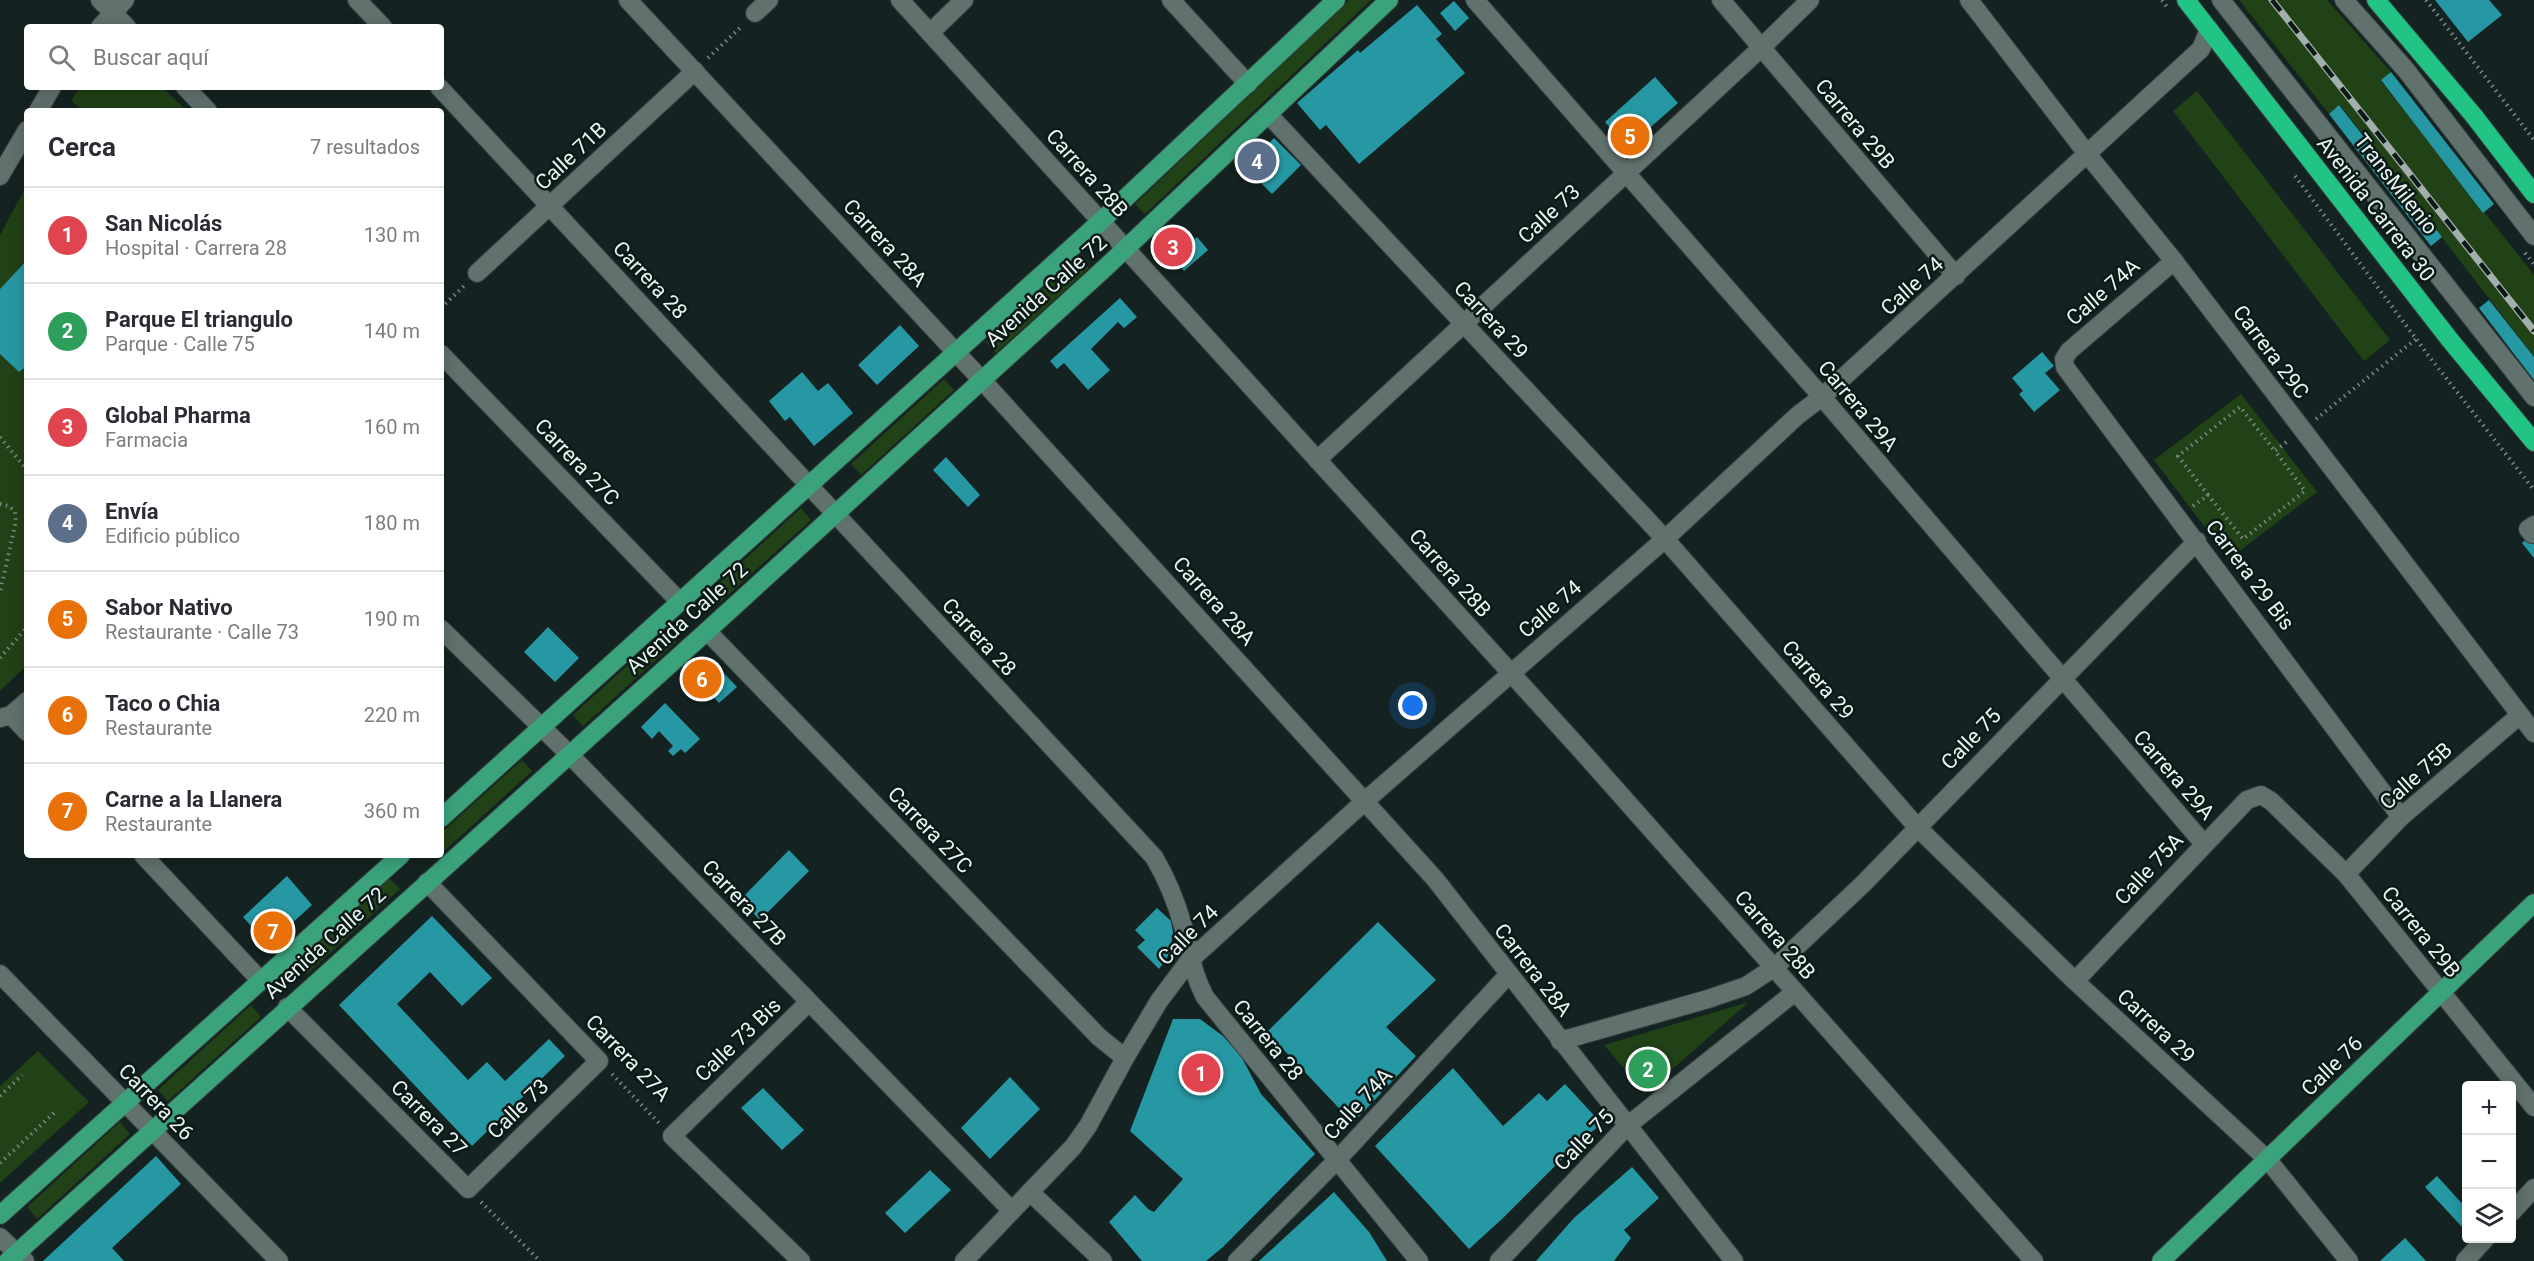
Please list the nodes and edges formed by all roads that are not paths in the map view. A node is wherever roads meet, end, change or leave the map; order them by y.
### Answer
1 (357, 0) edge
2 (628, 0) edge
3 (769, 0) edge
4 (900, 0) edge
5 (964, 0) edge
6 (1172, 0) edge
7 (1336, 0) edge
8 (1389, 0) edge
9 (1475, 0) edge
10 (1721, 0) edge
11 (1810, 0) edge
12 (1969, 0) edge
13 (2186, 0) edge
14 (2221, 0) edge
15 (2344, 0) edge
16 (2379, 2) edge
17 (113, 4) edge
18 (755, 13) road end
19 (102, 24) edge
20 (125, 24) edge
21 (379, 24) edge
22 (2209, 29) junction
23 (930, 33) junction
24 (1761, 48) junction
25 (695, 71) junction
26 (1248, 84) junction
27 (50, 90) edge
28 (187, 90) edge
29 (442, 90) edge
30 (40, 108) edge
31 (205, 108) edge
32 (1268, 114) junction
33 (24, 135) edge
34 (2088, 155) junction
35 (1627, 172) junction
36 (0, 175) edge
37 (2534, 194) edge
38 (550, 205) junction
39 (1100, 222) junction
40 (2534, 236) edge
41 (1125, 249) junction
42 (2174, 261) junction
43 (477, 273) road end
44 (1956, 276) junction
45 (1464, 324) junction
46 (956, 352) junction
47 (444, 357) edge
48 (2064, 359) joint
49 (982, 380) junction
50 (1822, 397) junction
51 (2534, 397) edge
52 (2534, 442) edge
53 (1317, 460) junction
54 (809, 486) junction
55 (835, 514) junction
56 (1665, 539) junction
57 (2197, 541) junction
58 (680, 602) junction
59 (707, 631) junction
60 (444, 632) edge
61 (1510, 673) junction
62 (2062, 679) junction
63 (24, 703) edge
64 (2520, 715) junction
65 (6, 717) edge
66 (541, 728) junction
67 (24, 730) edge
68 (2534, 733) edge
69 (569, 754) junction
70 (2261, 795) joint
71 (1365, 801) junction
72 (444, 815) edge
73 (2401, 817) junction
74 (1917, 827) junction
75 (2204, 844) junction
76 (146, 858) edge
77 (397, 858) edge
78 (2346, 874) junction
79 (427, 882) junction
80 (2534, 903) edge
81 (1189, 961) junction
82 (1775, 967) junction
83 (0, 974) edge
84 (1508, 975) junction
85 (261, 981) junction
86 (2075, 981) junction
87 (1795, 992) junction
88 (2440, 992) junction
89 (809, 1002) junction
90 (287, 1007) junction
91 (1560, 1041) junction
92 (1125, 1058) junction
93 (599, 1061) joint
94 (126, 1102) junction
95 (2534, 1107) edge
96 (1628, 1126) junction
97 (152, 1130) junction
98 (1338, 1159) junction
99 (2268, 1160) junction
100 (2534, 1188) edge
101 (468, 1189) joint
102 (1030, 1192) junction
103 (2516, 1207) edge
104 (1012, 1211) junction
105 (0, 1215) edge
106 (0, 1236) edge
107 (2482, 1243) edge
108 (16, 1258) edge
109 (279, 1261) edge
110 (801, 1261) edge
111 (964, 1261) edge
112 (1103, 1261) edge
113 (1237, 1261) edge
114 (1419, 1261) edge
115 (1499, 1261) edge
116 (1734, 1261) edge
117 (2034, 1261) edge
118 (2161, 1261) edge
119 (2349, 1261) edge
120 (2465, 1261) edge

1 - 21 street
2 - 25 street, Carrera 28A
3 - 18 street
4 - 23 street, Carrera 28B
5 - 23 street
6 - 26 street
7 - 26 main road, Avenida Calle 72
8 - 32 main road, Avenida Calle 72
9 - 35 street, Carrera 29A
10 - 24 street, Carrera 29B
11 - 24 street, Calle 73
12 - 34 street, Carrera 29C
13 - 22 highway, Avenida Carrera 30
14 - 51 street, TransMilenio
15 - 40 street
16 - 37 highway
17 - 19 street
17 - 20 street
22 - 34 street, Calle 74
22 - 52 highway, Avenida Carrera 30
23 - 39 street, Carrera 28B
24 - 35 street, Calle 73
24 - 44 street, Carrera 29B
25 - 38 street, Calle 71B
25 - 46 street, Carrera 28A
26 - 39 main road, Avenida Calle 72
27 - 30 street
28 - 31 street
29 - 38 street, Carrera 28
32 - 41 main road, Avenida Calle 72
32 - 45 street, Carrera 29
33 - 36 street
34 - 42 street, Carrera 29C
34 - 44 street, Calle 74
35 - 45 street, Calle 73
35 - 50 street, Carrera 29A
38 - 43 street, Calle 71B
38 - 54 street, Carrera 28
39 - 41 street, Carrera 28B
39 - 46 main road, Avenida Calle 72
41 - 49 main road, Avenida Calle 72
41 - 53 street, Carrera 28B
42 - 48 street, Calle 74A
42 - 64 street, Carrera 29C
44 - 50 street, Calle 74
45 - 53 street, Calle 73
45 - 56 street, Carrera 29
46 - 49 street, Carrera 28A
46 - 54 main road, Avenida Calle 72
47 - 58 street, Carrera 27C
48 - 57 street, Carrera 29 Bis
49 - 55 main road, Avenida Calle 72
49 - 71 street, Carrera 28A
50 - 56 street, Calle 74
50 - 62 street, Carrera 29A
53 - 61 street, Carrera 28B
54 - 55 street, Carrera 28
54 - 58 main road, Avenida Calle 72
55 - 59 main road, Avenida Calle 72
55 - 81 street, Carrera 28
56 - 61 street, Calle 74
56 - 74 street, Carrera 29
57 - 62 street, Calle 75
57 - 73 street, Carrera 29 Bis
58 - 66 main road, Avenida Calle 72
59 - 69 main road, Avenida Calle 72
59 - 92 street, Carrera 27C
60 - 66 street, Carrera 27B
61 - 71 street, Calle 74
61 - 82 street, Carrera 28B
62 - 74 street, Calle 75
62 - 75 street, Carrera 29A
63 - 65 street
64 - 68 street, Carrera 29C
64 - 73 street, Calle 75B
65 - 67 street
66 - 69 street, Carrera 27B
66 - 72 main road, Avenida Calle 72
69 - 79 main road, Avenida Calle 72
69 - 89 street, Carrera 27B
70 - 75 street, Calle 75A
70 - 78 street, Carrera 29B
71 - 81 street, Calle 74
71 - 84 street, Carrera 28A
73 - 78 street, Calle 75B
74 - 82 street, Calle 75
74 - 86 street, Carrera 29
75 - 86 street, Calle 75A
76 - 85 street
77 - 85 main road, Avenida Calle 72
78 - 88 street, Carrera 29B
79 - 90 main road, Avenida Calle 72
79 - 93 street, Carrera 27A
80 - 88 main road, Calle 76
81 - 92 street, Calle 74
81 - 98 street, Carrera 28
82 - 87 street, Carrera 28B
82 - 91 street, Calle 75
83 - 94 street, Carrera 26
84 - 91 street, Carrera 28A
84 - 98 street, Calle 74A
85 - 94 main road, Avenida Calle 72
86 - 99 street, Carrera 29
87 - 96 street, Calle 75
87 - 117 street, Carrera 28B
88 - 95 street, Carrera 29B
88 - 99 main road, Calle 76
89 - 104 street, Carrera 27B
89 - 110 street, Calle 73 Bis
90 - 97 main road, Avenida Calle 72
90 - 101 street, Carrera 27
91 - 96 street, Carrera 28A
92 - 102 street, Calle 74
93 - 101 street, Calle 73
94 - 97 street, Carrera 26
94 - 105 main road, Avenida Calle 72
96 - 115 street, Calle 75
96 - 116 street, Carrera 28A
97 - 108 main road, Avenida Calle 72
97 - 109 street, Carrera 26
98 - 113 street, Calle 74A
98 - 114 street, Carrera 28
99 - 118 main road, Calle 76
99 - 119 street, Carrera 29
100 - 103 street
102 - 104 street, Calle 74
102 - 112 street
104 - 111 street, Calle 74
106 - 108 street
107 - 120 street

